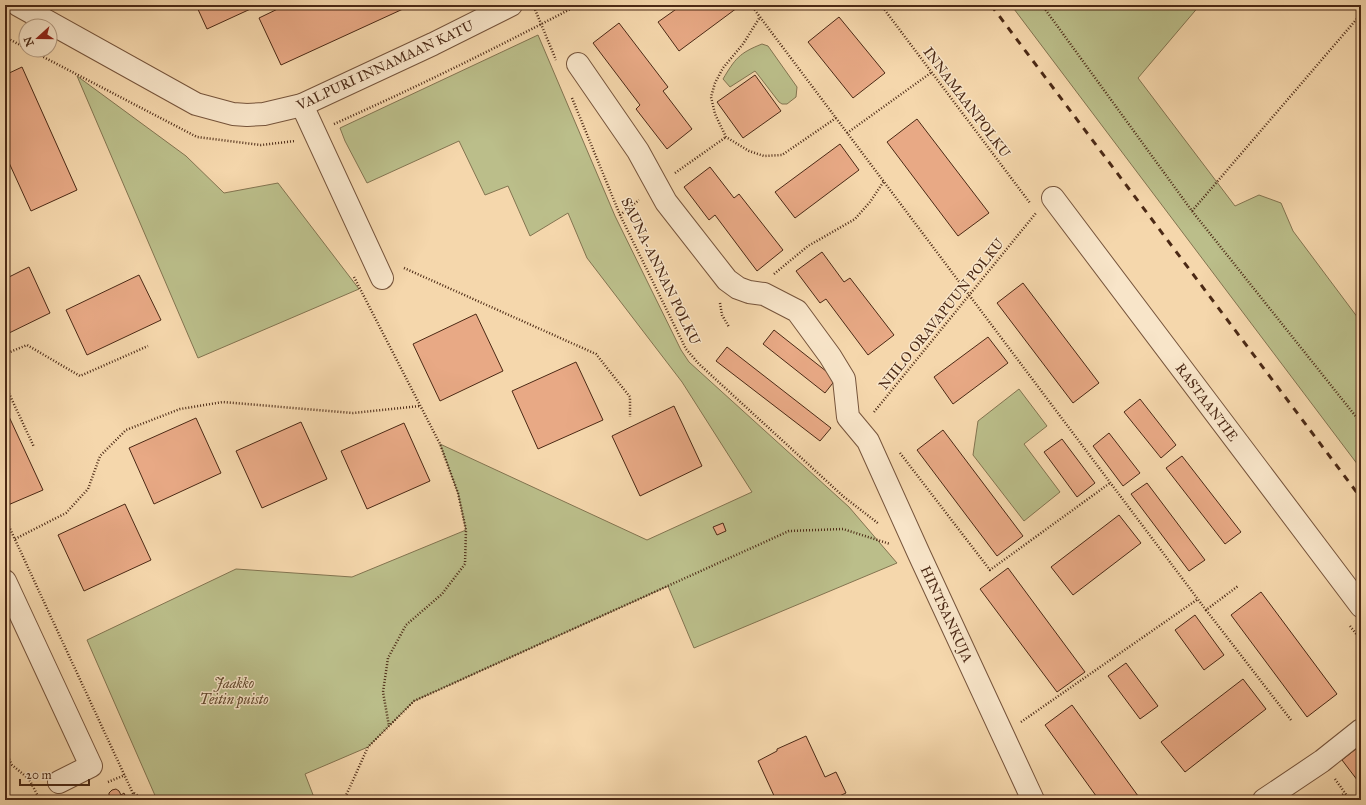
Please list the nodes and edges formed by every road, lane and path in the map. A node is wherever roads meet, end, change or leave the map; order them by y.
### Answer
1 (18, 5) edge
2 (511, 5) edge
3 (533, 5) edge
4 (751, 5) edge
5 (881, 5) edge
6 (1042, 5) edge
7 (1361, 14) edge
8 (760, 17) junction
9 (5, 37) edge
10 (18, 44) edge
11 (556, 60) dead end
12 (578, 64) dead end
13 (932, 72) junction
14 (570, 94) dead end
15 (302, 105) junction
16 (836, 118) junction
17 (847, 133) junction
18 (294, 141) dead end
19 (297, 148) dead end
20 (884, 181) junction
21 (1032, 205) dead end
22 (1045, 205) joint
23 (1192, 211) junction
24 (403, 268) dead end
25 (353, 275) dead end
26 (382, 278) dead end
27 (764, 294) junction
28 (968, 296) junction
29 (148, 346) dead end
30 (5, 354) edge
31 (5, 385) edge
32 (420, 406) junction
33 (630, 417) dead end
34 (1361, 423) edge
35 (860, 430) junction
36 (34, 447) dead end
37 (897, 449) dead end
38 (1110, 483) junction
39 (5, 518) edge
40 (882, 525) dead end
41 (15, 539) junction
42 (919, 554) junction
43 (5, 581) edge
44 (1238, 586) dead end
45 (1198, 599) junction
46 (1361, 606) edge
47 (1206, 610) junction
48 (1291, 720) dead end
49 (389, 726) junction
50 (1361, 730) edge
51 (1003, 734) junction
52 (5, 751) edge
53 (59, 782) dead end
54 (133, 792) junction
55 (1345, 793) dead end
56 (40, 800) edge
57 (136, 800) edge
58 (144, 800) edge
59 (344, 800) edge
60 (1033, 800) edge
61 (1264, 800) edge
62 (1335, 800) edge

1 - 15 street, VALPURI INNAMAAN KATU
2 - 15 street, VALPURI INNAMAAN KATU
3 - 11 path
4 - 8 path
5 - 13 path, INNAMAANPOLKU
6 - 23 path
7 - 23 path
8 - 16 path
8 - 16 path
9 - 10 path
12 - 27 street, HINTSANKUJA
13 - 17 path
13 - 21 path, INNAMAANPOLKU
14 - 40 path, SAUNA-ANNAN POLKU
15 - 26 street
16 - 17 path
17 - 20 path
18 - 19 path
20 - 27 path
20 - 28 path
22 - 28 path, NIILO ORAVAPUUN POLKU
22 - 46 street, RASTAANTIE
23 - 34 path
24 - 33 path
25 - 32 path
27 - 35 street, HINTSANKUJA
28 - 35 path, NIILO ORAVAPUUN POLKU
28 - 38 path
29 - 30 path
31 - 36 path
32 - 41 path
32 - 49 path
35 - 42 street, HINTSANKUJA
37 - 38 path
38 - 45 path
39 - 41 path
41 - 54 path
42 - 49 path
42 - 51 street, HINTSANKUJA
43 - 53 street
44 - 47 path
45 - 47 path
45 - 51 path
47 - 48 path
49 - 59 path
50 - 61 street
51 - 60 street, HINTSANKUJA
52 - 56 path
54 - 57 path
54 - 58 path
55 - 62 path

